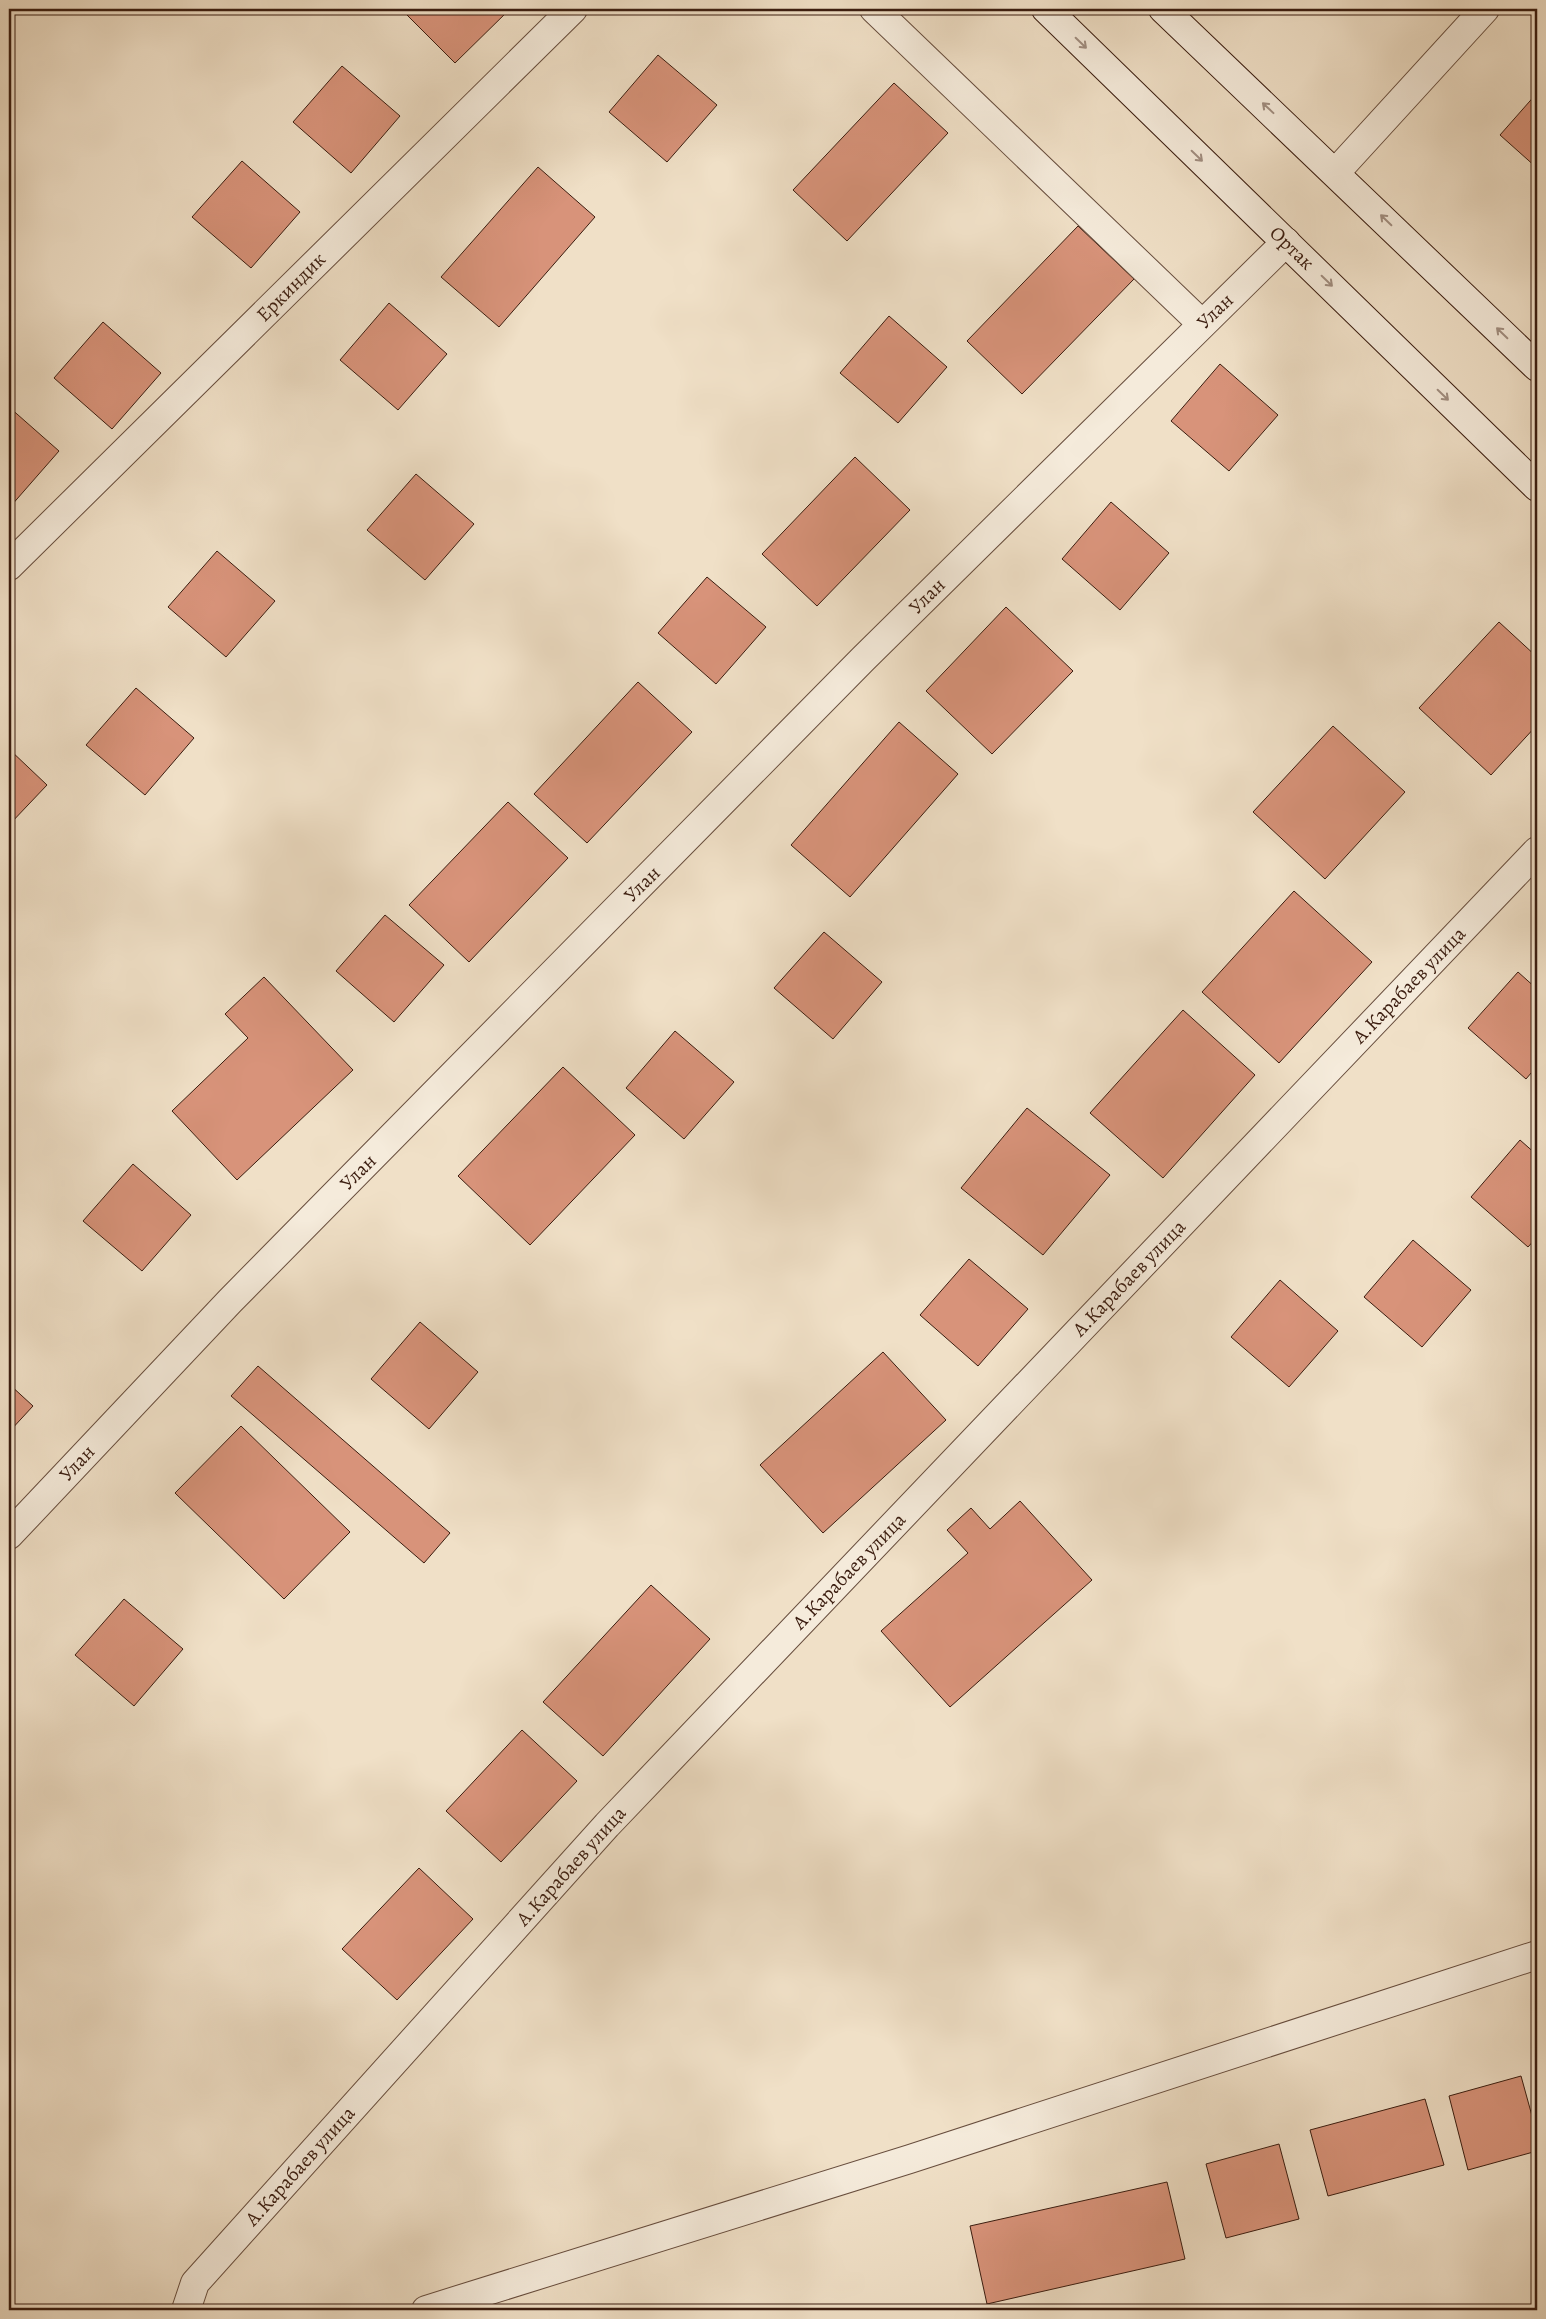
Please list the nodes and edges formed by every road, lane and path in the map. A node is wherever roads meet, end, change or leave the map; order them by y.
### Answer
1 (573, 9) edge
2 (874, 9) edge
3 (1046, 9) edge
4 (1164, 9) edge
5 (1485, 9) edge
6 (1336, 172) junction
7 (1286, 242) junction
8 (1202, 324) junction
9 (1537, 367) edge
10 (1537, 487) edge
11 (9, 566) edge
12 (1537, 851) edge
13 (9, 1535) edge
14 (1537, 1955) edge
15 (186, 2310) edge
16 (426, 2310) edge

1 - 11 street, Еркиндик
2 - 8 street
3 -> 7 street, Ортак
6 -> 4 street
5 - 6 street
9 -> 6 street
7 - 8 street, Улан
7 -> 10 street, Ортак
8 - 13 street, Улан
12 - 15 street, А.Карабаев улица
14 - 16 street

